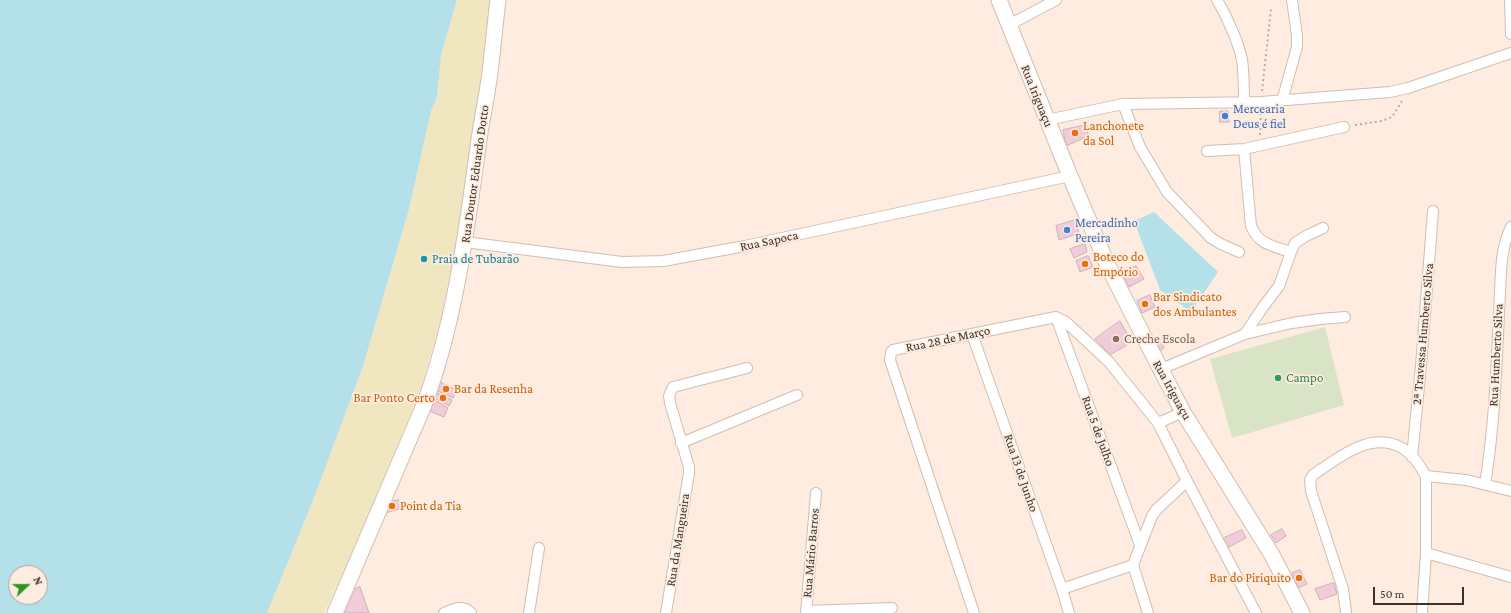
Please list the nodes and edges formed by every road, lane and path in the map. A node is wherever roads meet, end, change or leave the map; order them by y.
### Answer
1 (498, 0) edge
2 (999, 0) edge
3 (1056, 0) edge
4 (1217, 0) edge
5 (1292, 0) edge
6 (1510, 0) edge
7 (1271, 9) dead end
8 (1009, 24) junction
9 (1511, 34) edge
10 (1511, 53) edge
11 (1408, 88) junction
12 (1282, 101) junction
13 (1261, 102) junction
14 (1244, 103) junction
15 (1123, 104) junction
16 (1047, 120) junction
17 (1344, 126) joint
18 (1260, 146) junction
19 (1244, 149) junction
20 (1207, 151) dead end
21 (1070, 176) junction
22 (1433, 211) dead end
23 (1511, 227) edge
24 (1323, 228) dead end
25 (465, 242) junction
26 (1239, 252) dead end
27 (1290, 252) junction
28 (1056, 317) junction
29 (1346, 317) dead end
30 (972, 334) junction
31 (1245, 334) junction
32 (747, 368) dead end
33 (1161, 369) junction
34 (797, 395) dead end
35 (1183, 412) junction
36 (1158, 423) junction
37 (681, 443) junction
38 (1412, 457) junction
39 (1426, 476) junction
40 (1186, 481) junction
41 (1485, 484) junction
42 (1511, 491) edge
43 (816, 493) dead end
44 (1140, 545) junction
45 (539, 548) dead end
46 (1426, 553) junction
47 (1134, 565) junction
48 (1511, 577) edge
49 (1062, 589) junction
50 (892, 608) dead end
51 (806, 612) edge
52 (335, 613) edge
53 (444, 613) edge
54 (471, 613) edge
55 (529, 613) edge
56 (666, 613) edge
57 (974, 613) edge
58 (1069, 613) edge
59 (1148, 613) edge
60 (1256, 613) edge
61 (1302, 613) edge
62 (1346, 613) edge
63 (1422, 613) edge

1 - 25 main road, Rua Doutor Eduardo Dotto
2 - 8 main road, Rua Iriguaçu
3 - 8 street
4 - 14 street
5 - 12 street
6 - 9 street
7 - 13 path
8 - 16 main road, Rua Iriguaçu
10 - 11 street
11 - 12 street
11 - 17 path
12 - 13 street
13 - 14 street
13 - 18 path
14 - 15 street
15 - 16 street
15 - 26 street
16 - 21 main road, Rua Iriguaçu
17 - 18 street
18 - 19 street
19 - 20 street
19 - 27 street
21 - 25 street, Rua Sapoca
21 - 33 main road, Rua Iriguaçu
22 - 38 street, 2ª Travessa Humberto Silva
23 - 41 street, Rua Humberto Silva
24 - 27 street
25 - 52 main road, Rua Doutor Eduardo Dotto
27 - 31 street
28 - 30 street, Rua 28 de Março
28 - 36 street
28 - 44 street, Rua 5 de Julho
29 - 31 street
30 - 49 street, Rua 13 de Junho
30 - 57 street, Rua 28 de Março
31 - 33 street
32 - 37 street
33 - 35 main road, Rua Iriguaçu
34 - 37 street
35 - 36 street
35 - 61 main road, Rua Iriguaçu
36 - 40 street
37 - 56 street, Rua da Mangueira
38 - 39 street
38 - 62 street
39 - 41 street
39 - 46 street
40 - 44 street
40 - 60 street
41 - 42 street
43 - 51 street, Rua Mário Barros
44 - 47 street
45 - 55 street
46 - 48 street
46 - 63 street
47 - 49 street
47 - 59 street
49 - 58 street, Rua 13 de Junho
50 - 51 street
53 - 54 street

